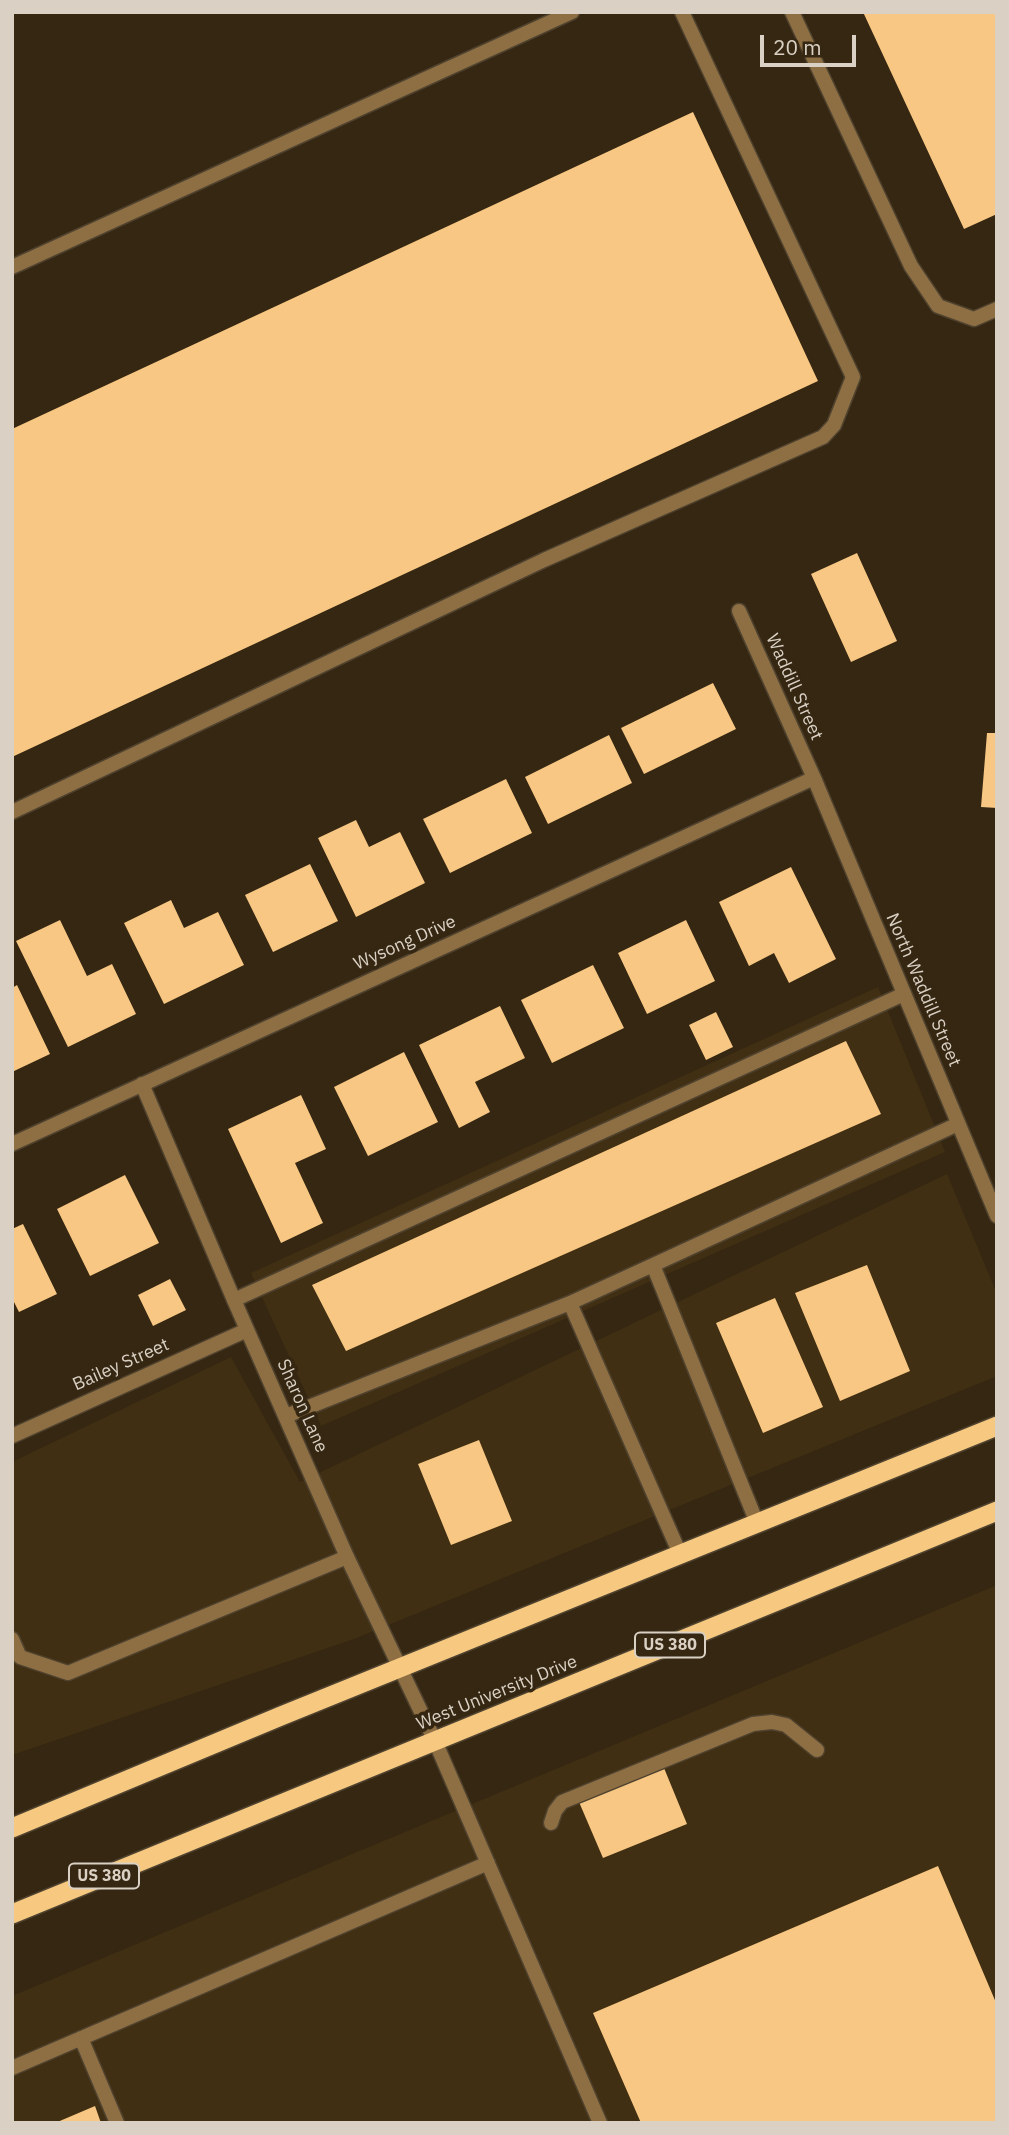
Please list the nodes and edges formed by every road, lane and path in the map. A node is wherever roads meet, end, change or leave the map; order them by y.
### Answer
1 (572, 12) edge
2 (682, 12) edge
3 (792, 12) edge
4 (12, 267) edge
5 (997, 309) edge
6 (739, 611) dead end
7 (814, 778) junction
8 (12, 812) edge
9 (904, 994) junction
10 (142, 1084) junction
11 (958, 1124) junction
12 (12, 1144) edge
13 (997, 1216) edge
14 (653, 1265) junction
15 (234, 1300) junction
16 (570, 1303) junction
17 (247, 1330) junction
18 (286, 1416) junction
19 (997, 1426) edge
20 (12, 1436) edge
21 (997, 1511) edge
22 (757, 1523) junction
23 (680, 1554) junction
24 (347, 1556) junction
25 (12, 1639) edge
26 (401, 1668) junction
27 (435, 1741) junction
28 (817, 1750) dead end
29 (551, 1823) dead end
30 (12, 1828) edge
31 (488, 1863) junction
32 (12, 1914) edge
33 (81, 2038) junction
34 (12, 2068) edge
35 (117, 2123) edge
36 (600, 2123) edge

1 - 4 street
2 - 8 street
3 - 5 street
6 - 7 street, Waddill Street
7 - 9 street, North Waddill Street
7 - 10 street, Wysong Drive
9 - 11 street, North Waddill Street
9 - 15 street
10 - 12 street, Wysong Drive
10 - 15 street, Sharon Lane
11 - 13 street, North Waddill Street
11 - 14 street
14 - 16 street
14 - 22 street
15 - 17 street, Sharon Lane
16 - 18 street
16 - 23 street
17 - 18 street, Sharon Lane
17 - 20 street, Bailey Street
18 - 24 street, Sharon Lane
19 - 22 highway
21 - 27 highway, West University Drive / US 380
22 - 23 highway
23 - 26 highway
24 - 25 street
24 - 26 street, Sharon Lane
26 - 27 street, Sharon Lane
26 - 30 highway
27 - 31 street, Sharon Lane
27 - 32 highway, West University Drive / US 380
28 - 29 street
31 - 33 street
31 - 36 street, Sharon Lane
33 - 34 street
33 - 35 street

